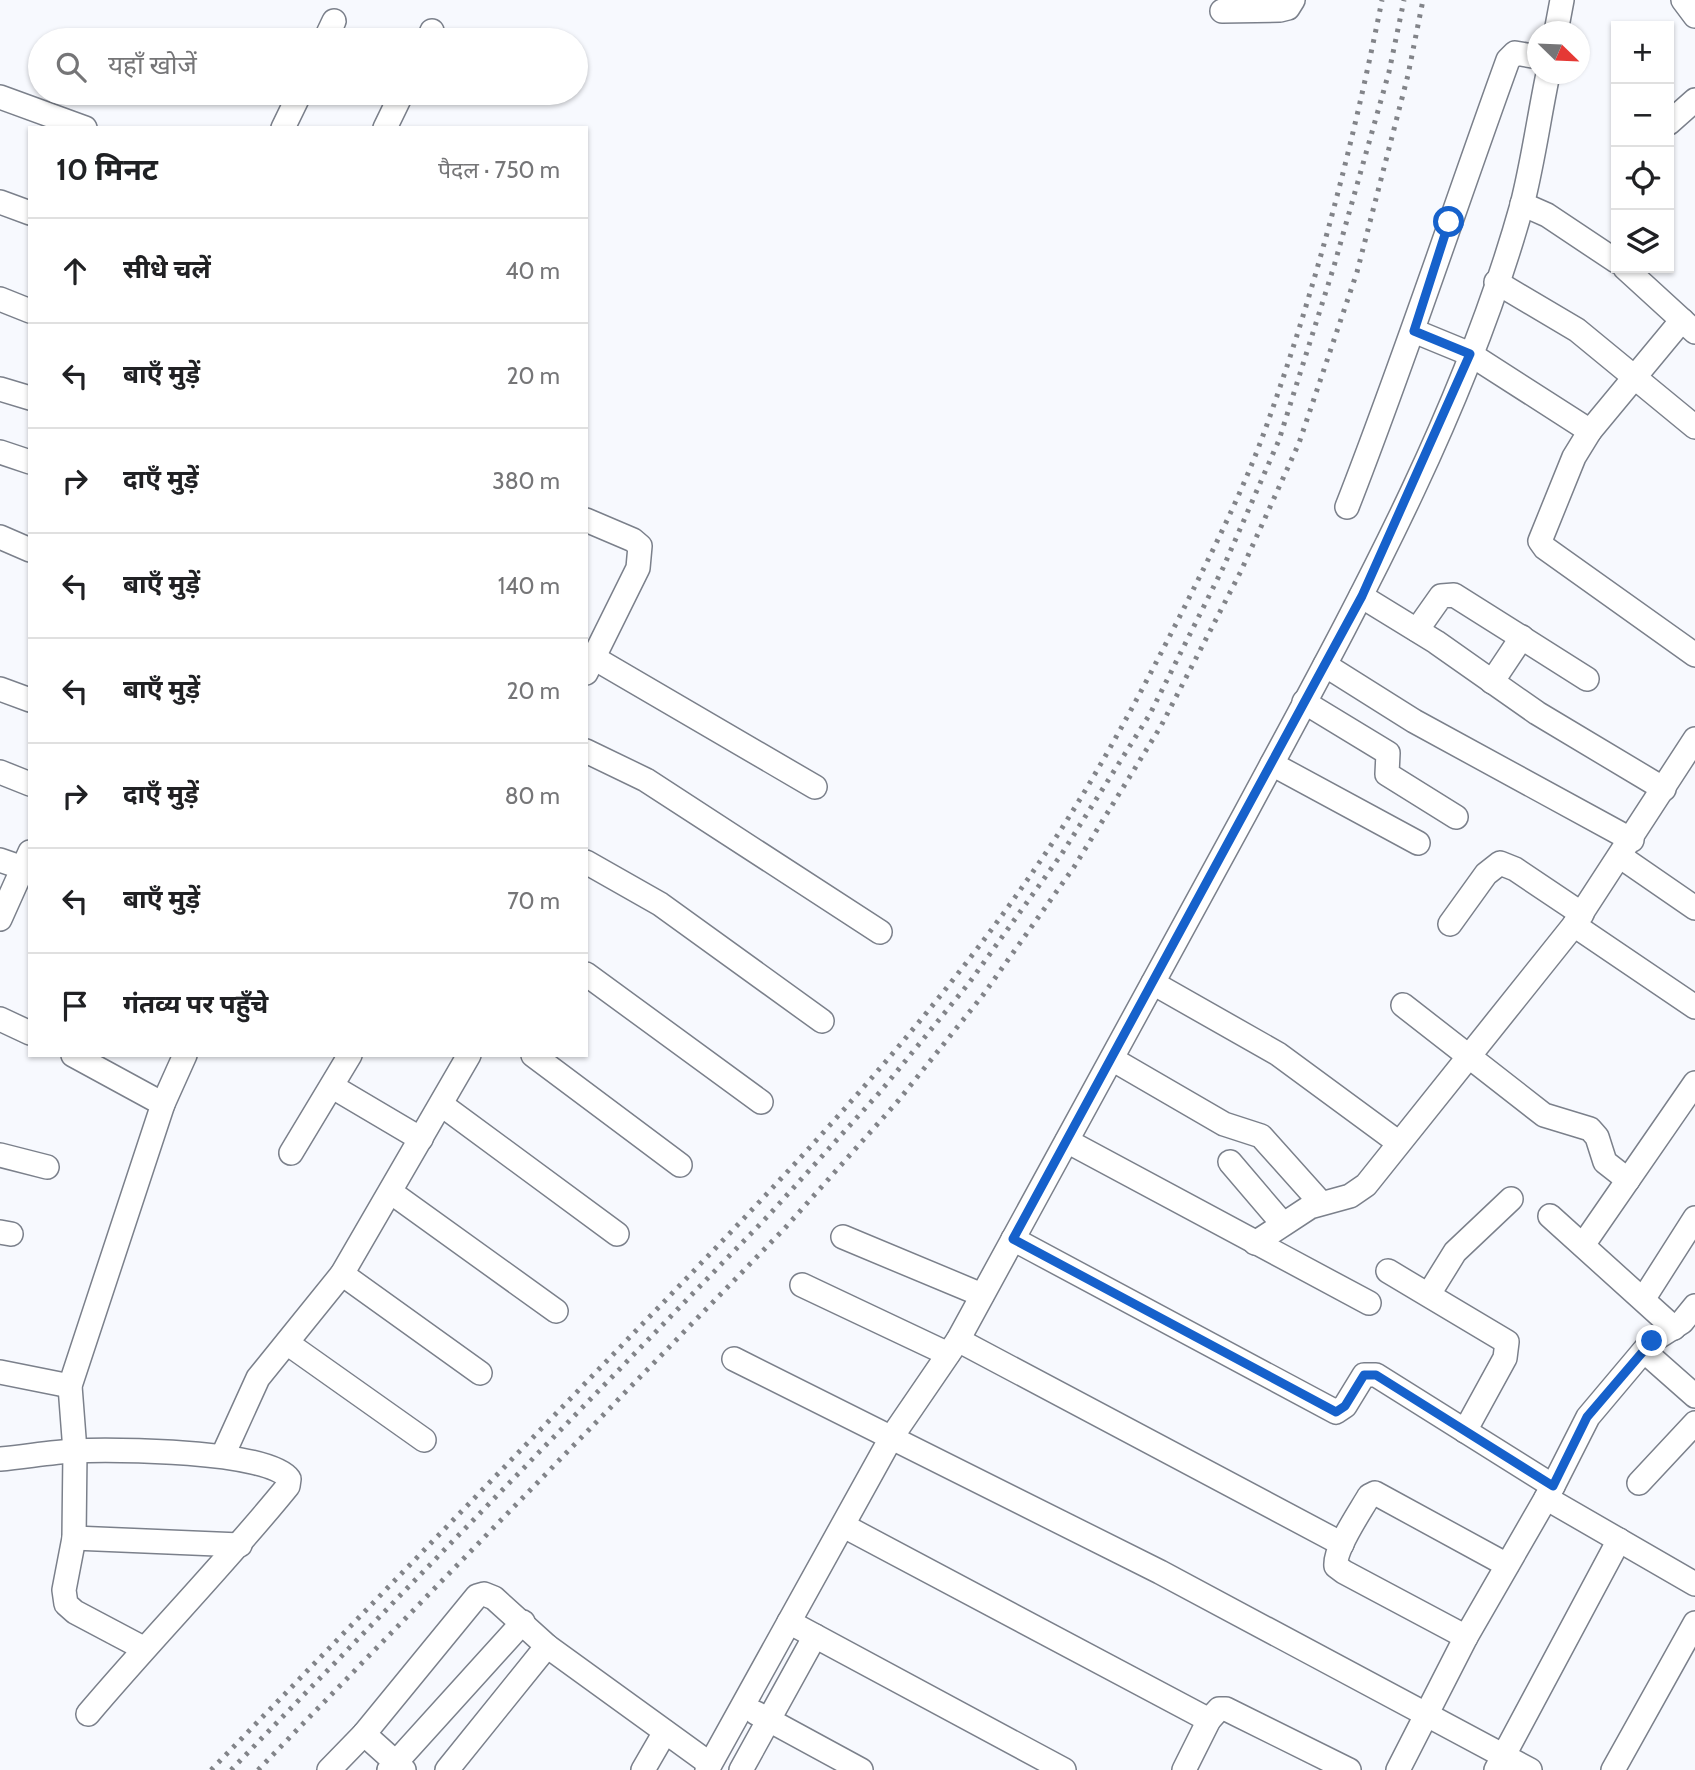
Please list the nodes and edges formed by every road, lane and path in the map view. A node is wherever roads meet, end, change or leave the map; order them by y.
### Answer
1 (1293, 0) edge
2 (1562, 0) edge
3 (1683, 0) edge
4 (1222, 11) dead end
5 (1695, 16) edge
6 (1558, 21) edge
7 (1527, 55) edge
8 (1546, 84) edge
9 (0, 97) edge
10 (1695, 100) edge
11 (294, 105) edge
12 (396, 105) edge
13 (1674, 119) edge
14 (80, 126) edge
15 (284, 126) edge
16 (386, 126) edge
17 (0, 202) edge
18 (1522, 204) junction
19 (28, 212) edge
20 (1611, 258) edge
21 (1630, 273) edge
22 (1496, 282) junction
23 (0, 299) edge
24 (28, 310) edge
25 (1688, 326) edge
26 (1414, 331) junction
27 (1470, 354) junction
28 (1637, 376) junction
29 (0, 389) edge
30 (28, 397) edge
31 (1695, 427) edge
32 (1590, 431) junction
33 (0, 452) edge
34 (28, 461) edge
35 (1347, 507) dead end
36 (588, 521) edge
37 (0, 537) edge
38 (28, 549) edge
39 (1362, 596) junction
40 (1417, 630) junction
41 (595, 633) edge
42 (1522, 637) junction
43 (1695, 654) edge
44 (1325, 665) junction
45 (590, 666) edge
46 (1587, 679) dead end
47 (1492, 682) junction
48 (0, 689) edge
49 (28, 699) edge
50 (1304, 702) junction
51 (1695, 739) edge
52 (588, 752) edge
53 (1272, 764) junction
54 (0, 772) edge
55 (28, 783) edge
56 (815, 787) dead end
57 (1664, 789) junction
58 (1456, 817) dead end
59 (1418, 843) dead end
60 (1627, 848) junction
61 (0, 860) edge
62 (26, 860) edge
63 (588, 863) edge
64 (1695, 908) edge
65 (0, 919) edge
66 (1578, 920) junction
67 (1450, 924) dead end
68 (880, 932) dead end
69 (588, 975) edge
70 (1153, 984) junction
71 (1403, 1005) dead end
72 (1695, 1007) edge
73 (0, 1019) edge
74 (822, 1021) dead end
75 (28, 1032) edge
76 (1469, 1056) junction
77 (77, 1057) edge
78 (184, 1057) edge
79 (349, 1057) edge
80 (469, 1057) edge
81 (536, 1057) edge
82 (1112, 1059) junction
83 (1695, 1083) edge
84 (333, 1087) junction
85 (761, 1102) dead end
86 (163, 1104) junction
87 (442, 1105) junction
88 (421, 1139) junction
89 (1067, 1141) junction
90 (1399, 1143) junction
91 (291, 1153) dead end
92 (0, 1155) edge
93 (1230, 1161) dead end
94 (680, 1165) dead end
95 (47, 1167) dead end
96 (1628, 1180) junction
97 (392, 1193) junction
98 (1511, 1199) dead end
99 (1321, 1202) junction
100 (1550, 1216) dead end
101 (1695, 1218) edge
102 (1282, 1223) junction
103 (617, 1234) dead end
104 (843, 1237) dead end
105 (1013, 1239) junction
106 (1255, 1243) junction
107 (1583, 1245) junction
108 (1388, 1271) dead end
109 (342, 1274) junction
110 (802, 1286) dead end
111 (1429, 1294) junction
112 (982, 1295) junction
113 (1644, 1298) junction
114 (1369, 1303) dead end
115 (1695, 1306) edge
116 (556, 1311) dead end
117 (1674, 1328) junction
118 (286, 1343) junction
119 (953, 1347) junction
120 (1644, 1351) junction
121 (733, 1359) dead end
122 (0, 1372) edge
123 (480, 1373) dead end
124 (70, 1386) junction
125 (1695, 1396) edge
126 (1695, 1423) edge
127 (1465, 1431) junction
128 (891, 1438) junction
129 (424, 1440) dead end
130 (75, 1451) junction
131 (223, 1455) junction
132 (0, 1459) edge
133 (1639, 1483) dead end
134 (1550, 1492) junction
135 (844, 1525) junction
136 (74, 1538) junction
137 (1619, 1540) junction
138 (1342, 1544) junction
139 (240, 1545) junction
140 (1507, 1565) junction
141 (1690, 1572) edge
142 (523, 1622) junction
143 (789, 1622) junction
144 (1695, 1623) edge
145 (814, 1636) junction
146 (1466, 1637) junction
147 (547, 1646) junction
148 (144, 1648) junction
149 (743, 1706) junction
150 (88, 1714) dead end
151 (1426, 1714) junction
152 (769, 1720) junction
153 (1209, 1720) junction
154 (665, 1732) junction
155 (364, 1734) junction
156 (1310, 1761) edge
157 (1500, 1763) edge
158 (396, 1767) edge
159 (708, 1767) edge
160 (329, 1770) edge
161 (447, 1770) edge
162 (643, 1770) edge
163 (741, 1770) edge
164 (861, 1770) edge
165 (1064, 1770) edge
166 (1184, 1770) edge
167 (1349, 1770) edge
168 (1398, 1770) edge
169 (1530, 1770) edge
170 (1613, 1770) edge

1 - 4 street
2 - 6 street
3 - 5 street
7 - 26 street
8 - 18 street
9 - 14 street
10 - 13 street
11 - 15 street
12 - 16 street
17 - 19 street
18 - 20 street
18 - 22 street
21 - 25 street
22 - 27 street
22 - 28 street
23 - 24 street
25 - 28 street
26 - 27 street
26 - 35 street
27 - 32 street
27 - 39 street
28 - 31 street
28 - 32 street
29 - 30 street
32 - 43 street
33 - 34 street
36 - 41 street
37 - 38 street
39 - 40 street
39 - 44 street
40 - 42 street
40 - 47 street
41 - 45 street
42 - 46 street
42 - 47 street
44 - 50 street
44 - 60 street
45 - 56 street
47 - 57 street
48 - 49 street
50 - 53 street
50 - 58 street
51 - 57 street
52 - 68 street
53 - 59 street
53 - 70 street
54 - 55 street
57 - 60 street
60 - 64 street
60 - 66 street
61 - 62 street
62 - 65 street
63 - 74 street
66 - 67 street
66 - 72 street
66 - 76 street
69 - 85 street
70 - 82 street
70 - 90 street
71 - 76 street
73 - 75 street
76 - 90 street
76 - 96 street
77 - 86 street
78 - 86 street
79 - 84 street
80 - 87 street
81 - 94 street
82 - 89 street
82 - 99 street
83 - 96 street
84 - 88 street
84 - 91 street
86 - 124 street
87 - 88 street
87 - 103 street
88 - 97 street
89 - 105 street
89 - 106 street
90 - 99 street
92 - 95 street
93 - 102 street
96 - 107 street
97 - 109 street
97 - 116 street
98 - 111 street
99 - 102 street
100 - 107 street
101 - 113 street
102 - 106 street
104 - 112 street
105 - 112 street
105 - 127 street
106 - 114 street
107 - 113 street
108 - 111 street
109 - 118 street
109 - 123 street
110 - 119 street
111 - 127 street
112 - 119 street
113 - 117 street
115 - 117 street
117 - 120 street
118 - 129 street
118 - 131 street
119 - 128 street
119 - 138 street
120 - 125 street
120 - 134 street
121 - 128 street
122 - 124 street
124 - 130 street
126 - 133 street
127 - 134 street
128 - 135 street
128 - 151 street
130 - 131 street
130 - 132 street
130 - 136 street
131 - 139 street
134 - 137 street
134 - 140 street
135 - 143 street
135 - 153 street
136 - 139 street
136 - 148 street
137 - 141 street
137 - 157 street
138 - 140 street
138 - 146 street
139 - 148 street
140 - 146 street
142 - 147 street
142 - 155 street
142 - 158 street
143 - 145 street
143 - 149 street
144 - 170 street
145 - 152 street
145 - 165 street
146 - 151 street
147 - 154 street
147 - 161 street
148 - 150 street
149 - 152 street
149 - 159 street
151 - 157 street
151 - 168 street
152 - 163 street
152 - 164 street
153 - 156 street
153 - 166 street
154 - 159 street
154 - 162 street
155 - 158 street
155 - 160 street
156 - 167 street
157 - 169 street

